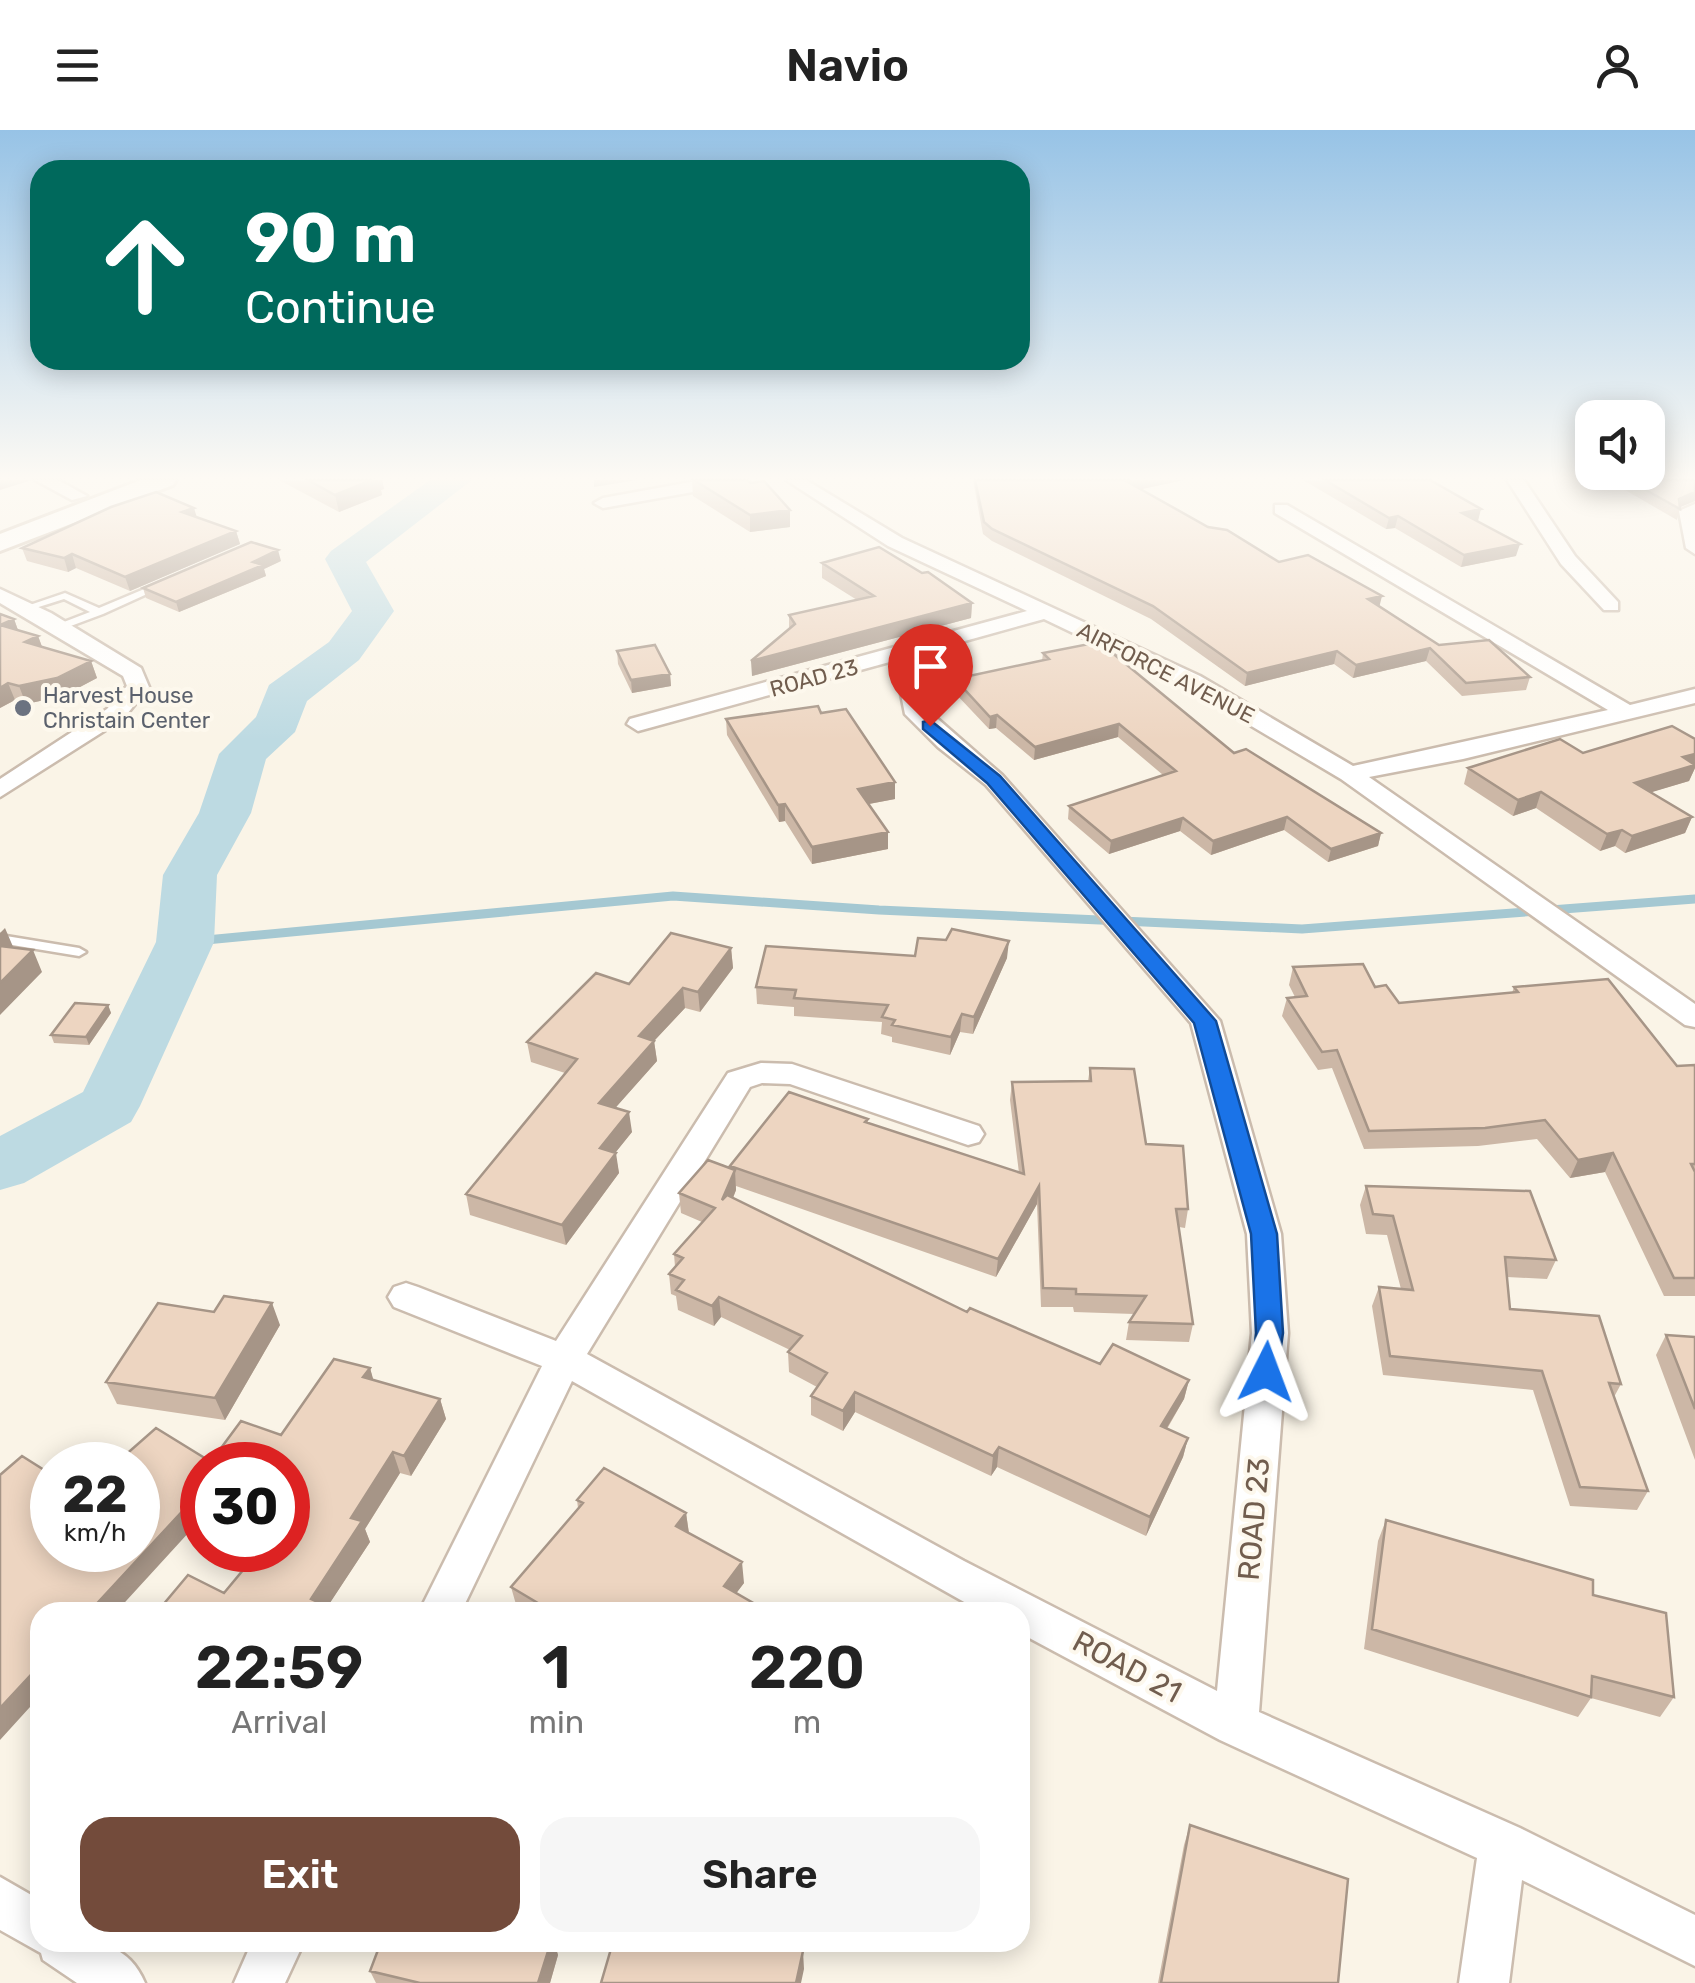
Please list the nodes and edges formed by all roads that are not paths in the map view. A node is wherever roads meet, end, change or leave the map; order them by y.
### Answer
1 (948, 566) edge
2 (1378, 566) edge
3 (1574, 566) edge
4 (182, 576) edge
5 (0, 595) edge
6 (1611, 606) dead end
7 (26, 608) junction
8 (98, 612) junction
9 (1047, 612) junction
10 (60, 627) junction
11 (944, 642) junction
12 (1695, 696) edge
13 (1628, 713) junction
14 (638, 724) dead end
15 (1349, 774) junction
16 (0, 790) edge
17 (0, 939) edge
18 (79, 952) dead end
19 (1695, 1018) edge
20 (968, 1134) dead end
21 (406, 1297) dead end
22 (564, 1359) junction
23 (445, 1602) edge
24 (1003, 1602) edge
25 (1030, 1616) edge
26 (1236, 1724) junction
27 (1503, 1845) junction
28 (0, 1901) edge
29 (30, 1921) edge
30 (1695, 1941) edge
31 (75, 1952) edge
32 (274, 1952) edge
33 (120, 1983) edge
34 (259, 1983) edge
35 (1484, 1983) edge

1 - 9 street, AIRFORCE AVENUE
2 - 13 street
3 - 6 street
4 - 8 lane
5 - 7 street
7 - 8 lane
7 - 10 street
8 - 10 lane
9 - 11 street, ROAD 23
9 - 15 street, AIRFORCE AVENUE
10 - 16 street
11 - 14 street, ROAD 23
11 - 26 street, ROAD 23
12 - 13 street
13 - 15 street
15 - 19 street, AIRFORCE AVENUE
17 - 18 lane
20 - 22 street
21 - 22 street, ROAD 21
22 - 23 street
22 - 24 street, ROAD 21
25 - 26 street, ROAD 21
26 - 27 street, ROAD 21
27 - 30 street, ROAD 21
27 - 35 street
28 - 29 street
31 - 33 street
32 - 34 street

